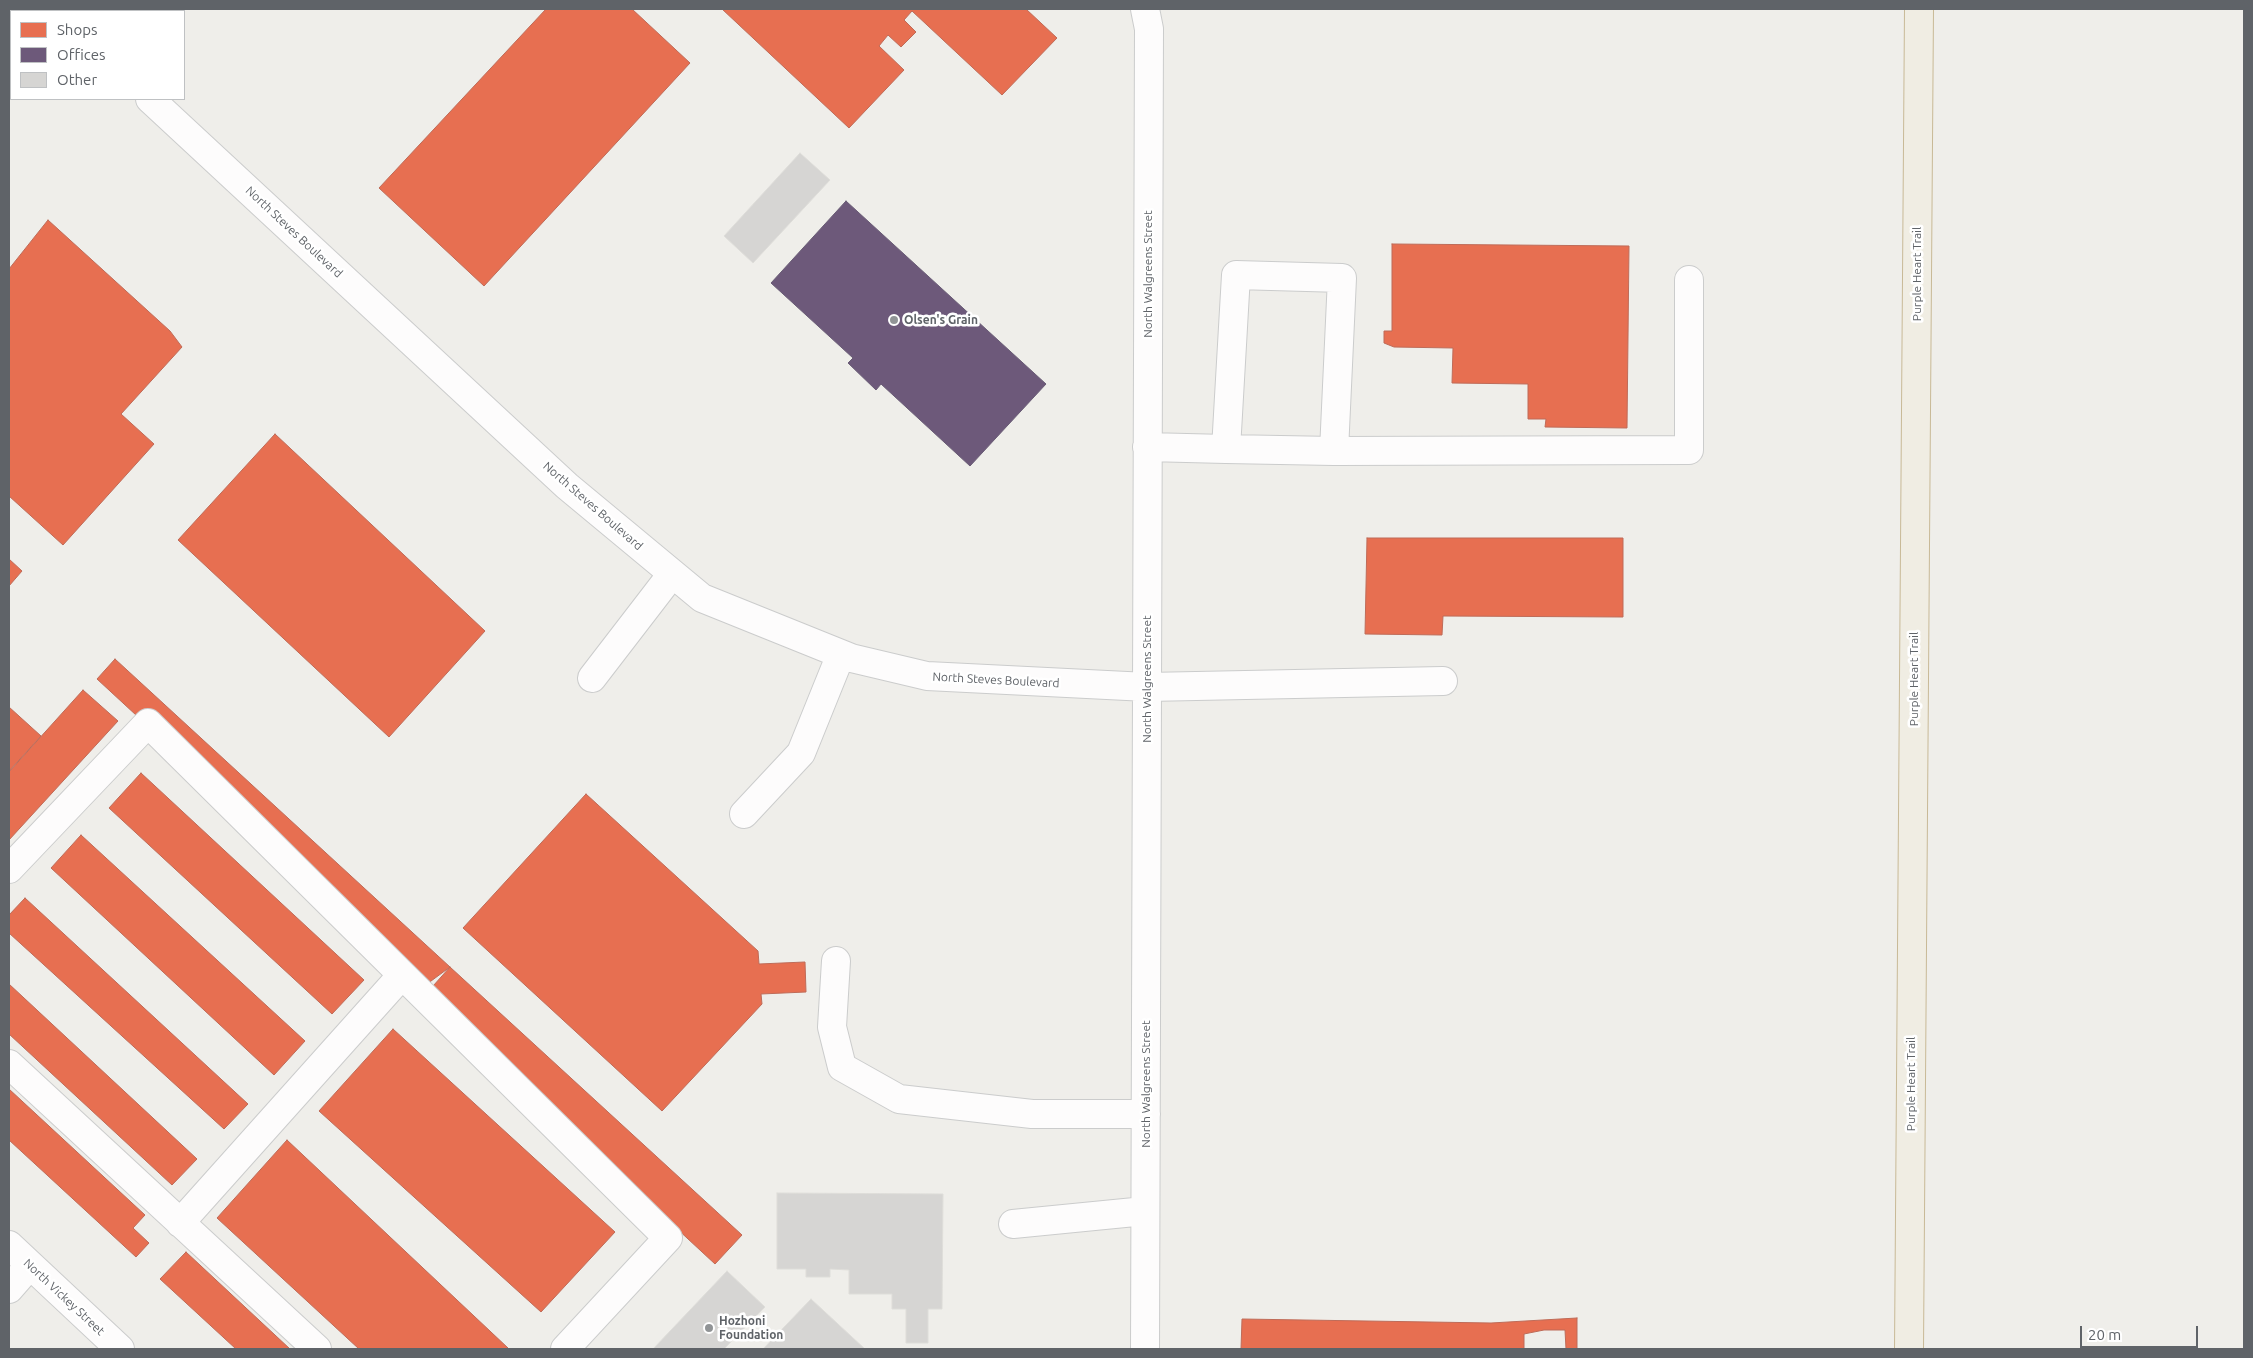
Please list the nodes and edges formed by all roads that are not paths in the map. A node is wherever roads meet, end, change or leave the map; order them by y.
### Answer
1 (1145, 9) edge
2 (1919, 9) edge
3 (151, 100) edge
4 (1689, 280) dead end
5 (1147, 447) junction
6 (1226, 450) junction
7 (1334, 450) junction
8 (672, 574) junction
9 (841, 654) junction
10 (592, 678) dead end
11 (1443, 680) dead end
12 (1147, 687) junction
13 (744, 814) dead end
14 (9, 869) edge
15 (836, 961) dead end
16 (402, 975) junction
17 (9, 1064) edge
18 (1146, 1114) junction
19 (1145, 1211) junction
20 (180, 1223) junction
21 (1012, 1224) dead end
22 (9, 1245) edge
23 (30, 1265) junction
24 (9, 1289) edge
25 (120, 1349) edge
26 (317, 1349) edge
27 (565, 1349) edge
28 (1145, 1349) edge
29 (1909, 1349) edge

1 - 5 street, North Walgreens Street
2 - 29 highway, Purple Heart Trail
3 - 8 street, North Steves Boulevard
4 - 7 street
5 - 6 street
5 - 12 street, North Walgreens Street
6 - 7 street
6 - 7 street
8 - 9 street, North Steves Boulevard
8 - 10 street
9 - 12 street, North Steves Boulevard
9 - 13 street
11 - 12 street, North Steves Boulevard
12 - 18 street, North Walgreens Street
14 - 16 street
15 - 18 street
16 - 20 street
16 - 27 street
17 - 20 street
18 - 19 street, North Walgreens Street
19 - 21 street
19 - 28 street, North Walgreens Street
20 - 26 street
22 - 23 street, North Vickey Street
23 - 24 street
23 - 25 street, North Vickey Street

